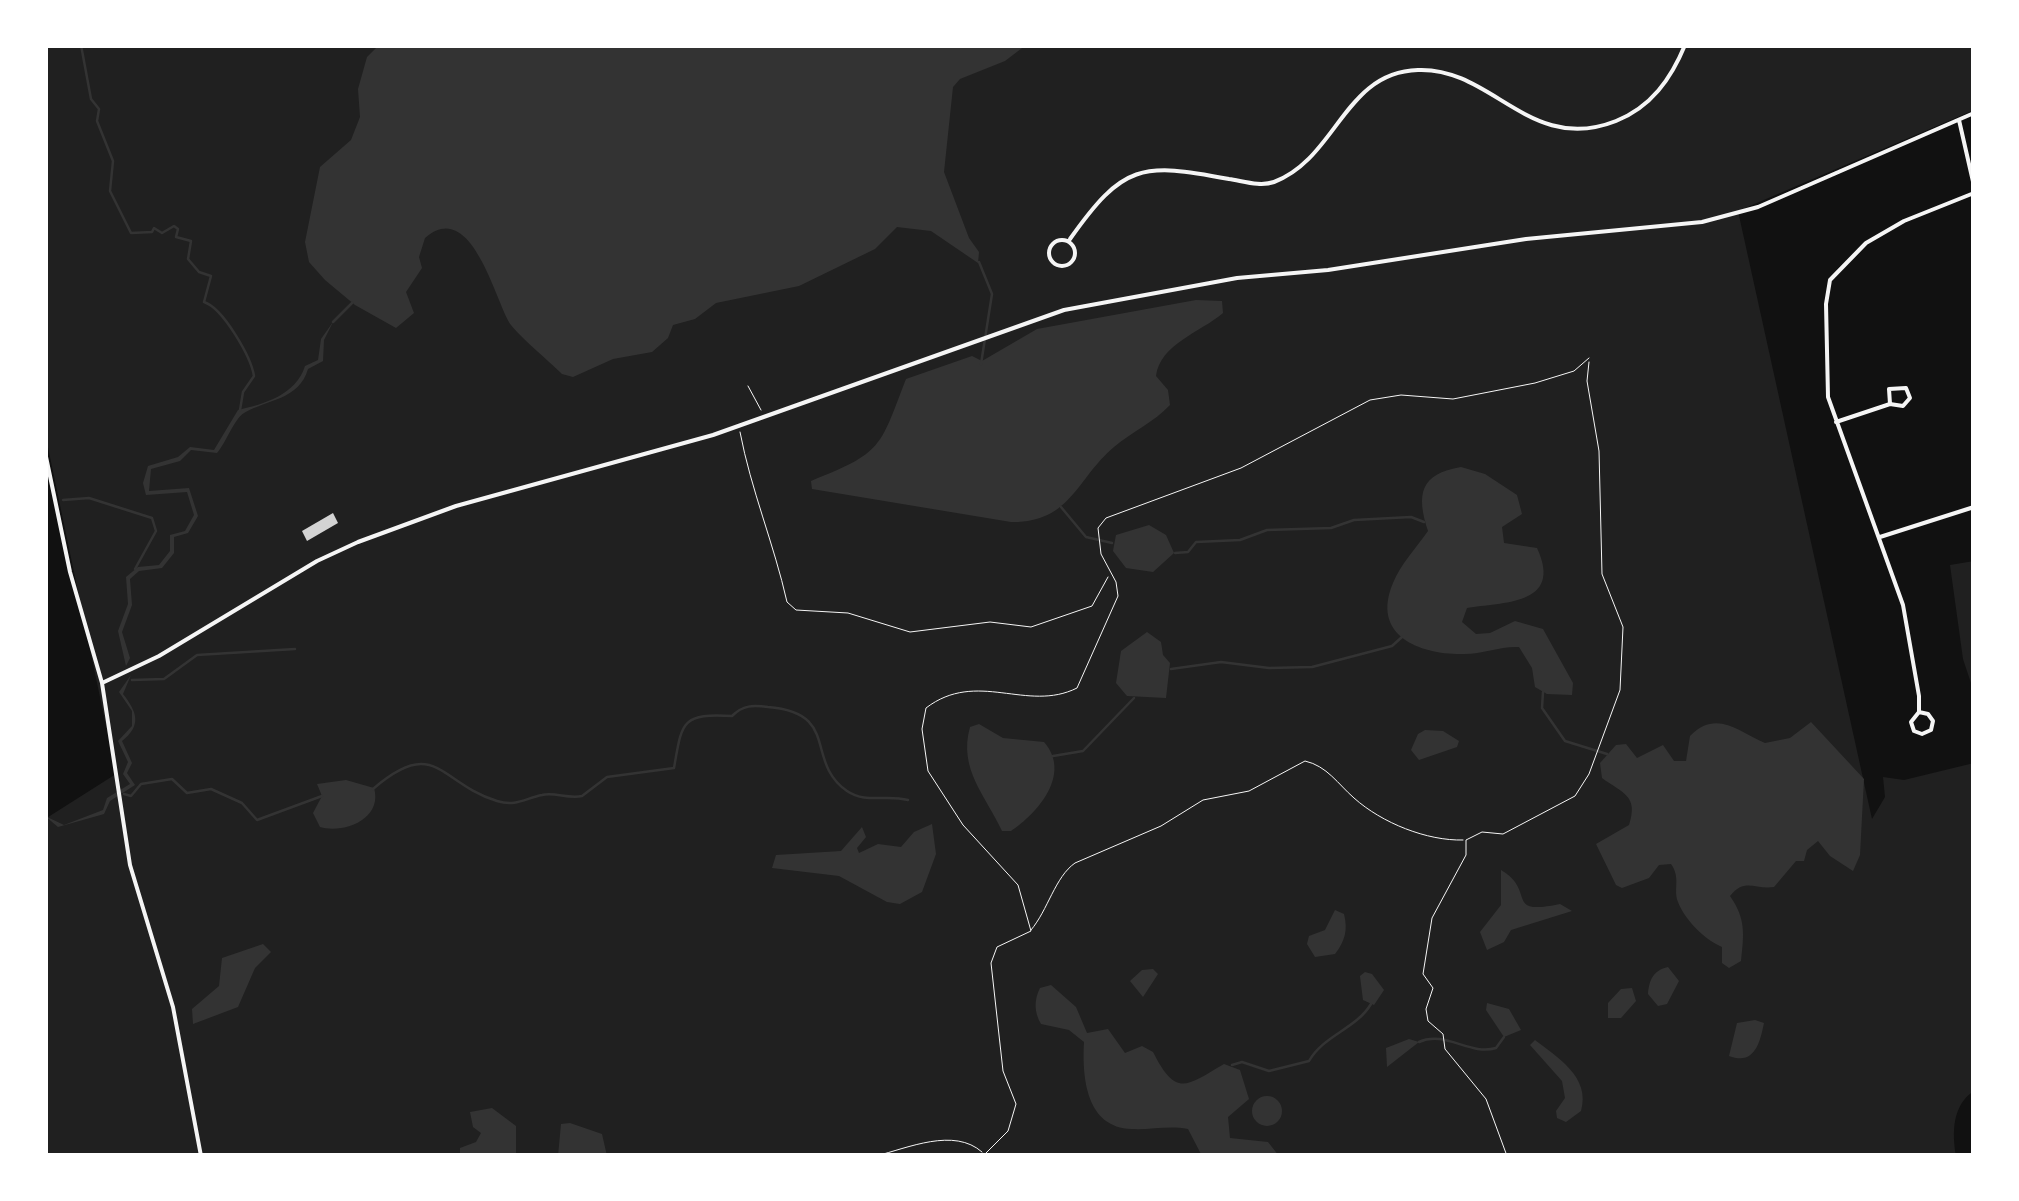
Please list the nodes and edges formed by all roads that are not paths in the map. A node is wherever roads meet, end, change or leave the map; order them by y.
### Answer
1 (1685, 45) edge
2 (1974, 113) edge
3 (1960, 120) junction
4 (1974, 189) edge
5 (1070, 239) junction
6 (1890, 404) junction
7 (1836, 422) junction
8 (45, 452) edge
9 (1974, 507) edge
10 (1880, 537) junction
11 (102, 683) junction
12 (1919, 712) junction
13 (201, 1156) edge

1 - 5 street
2 - 3 street
3 - 4 street
3 - 11 street
4 - 7 street
5 - 5 street
6 - 6 street
6 - 7 street
7 - 10 street
8 - 11 street
9 - 10 street
10 - 12 street
11 - 13 street
12 - 12 street

